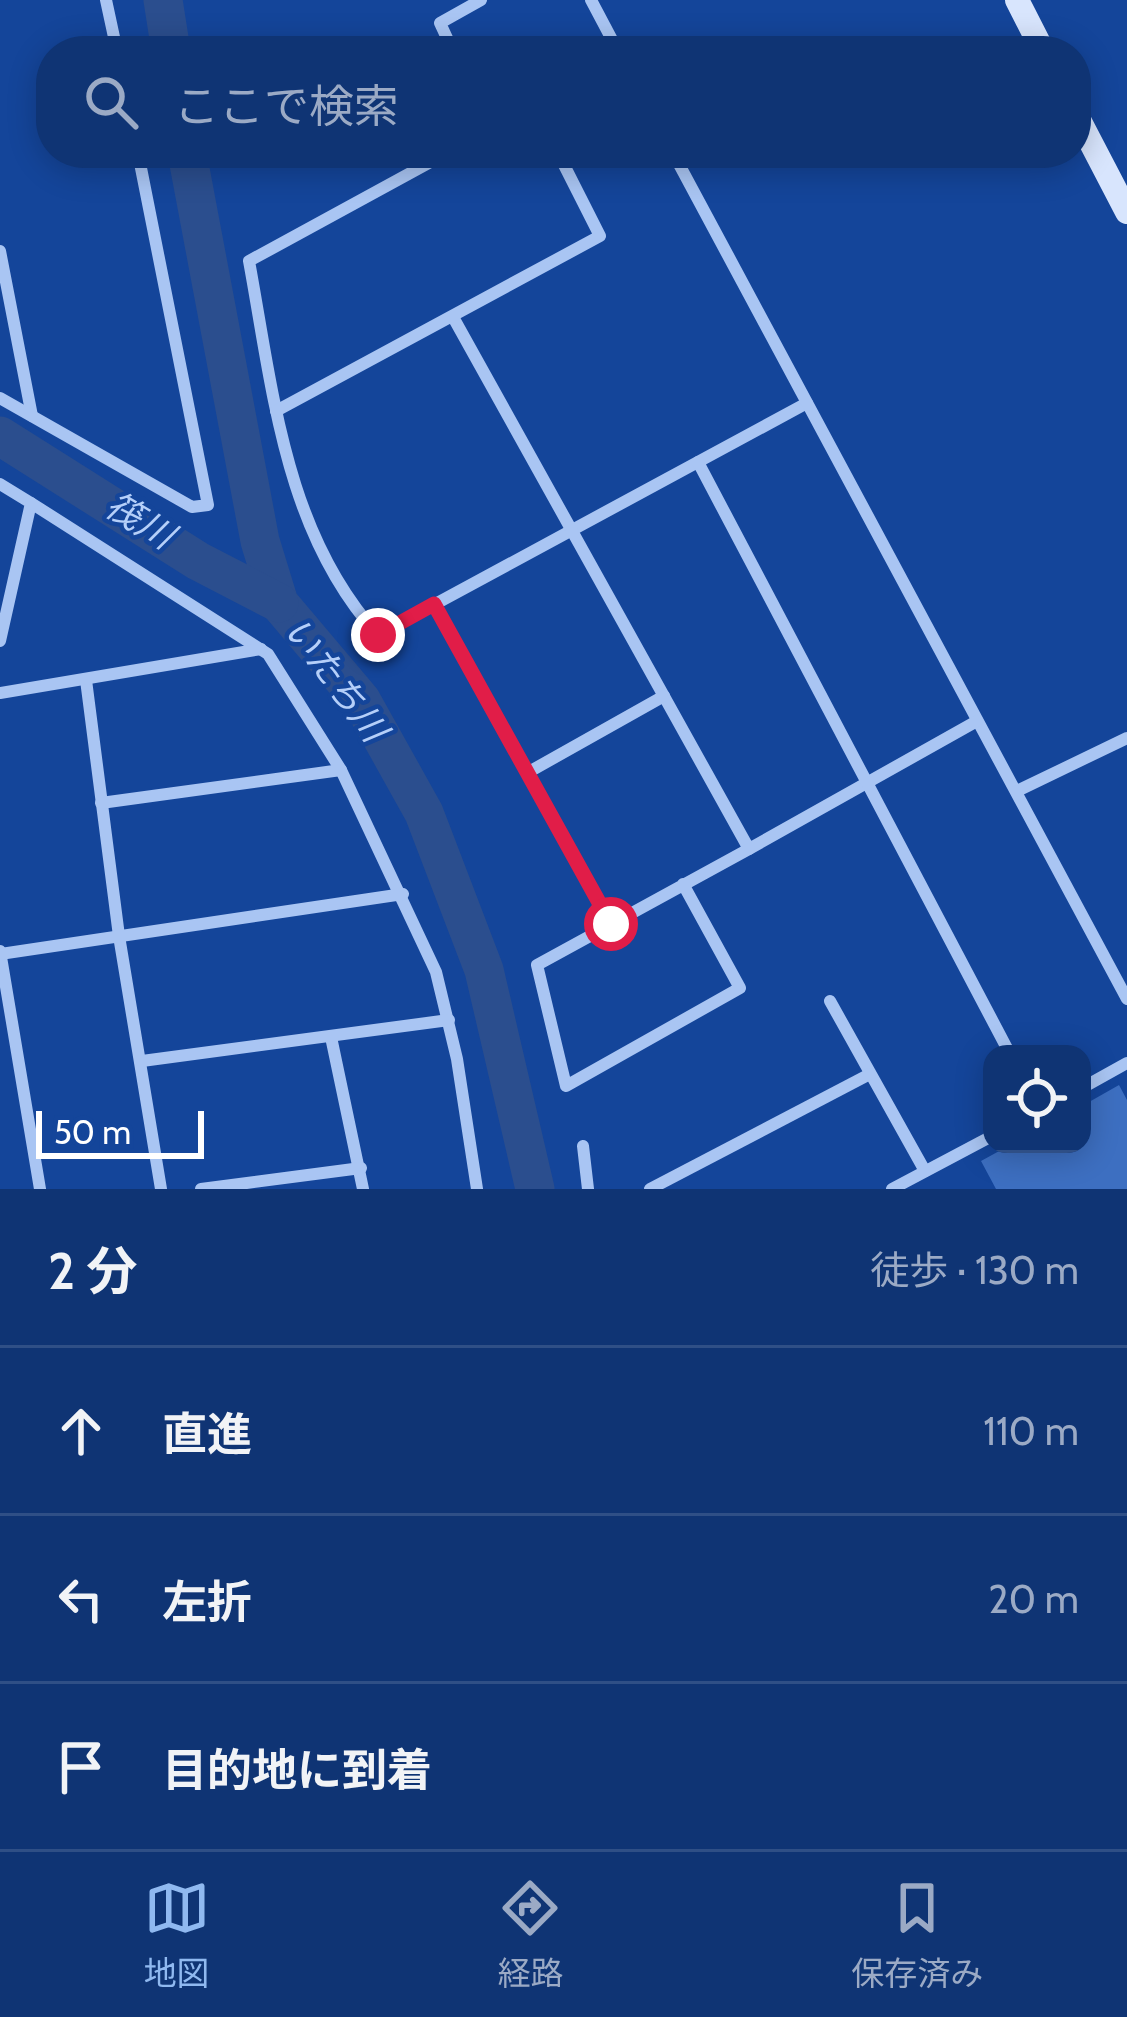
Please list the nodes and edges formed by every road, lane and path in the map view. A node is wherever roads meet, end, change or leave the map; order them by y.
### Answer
1 (106, 0) edge
2 (481, 0) edge
3 (591, 0) edge
4 (1017, 0) edge
5 (114, 36) edge
6 (446, 36) edge
7 (610, 36) edge
8 (1035, 36) edge
9 (1091, 143) edge
10 (141, 168) edge
11 (420, 168) edge
12 (566, 168) edge
13 (681, 168) edge
14 (1127, 212) edge
15 (0, 251) edge
16 (453, 317) junction
17 (0, 398) edge
18 (807, 403) junction
19 (276, 411) junction
20 (32, 416) junction
21 (698, 462) junction
22 (0, 484) edge
23 (31, 503) junction
24 (573, 529) junction
25 (434, 604) junction
26 (0, 641) edge
27 (261, 649) junction
28 (86, 680) junction
29 (0, 693) edge
30 (664, 695) junction
31 (977, 721) junction
32 (1127, 738) edge
33 (341, 770) junction
34 (527, 773) junction
35 (863, 784) junction
36 (1017, 791) junction
37 (101, 803) junction
38 (749, 849) junction
39 (683, 884) junction
40 (403, 894) junction
41 (611, 924) junction
42 (119, 936) junction
43 (0, 952) edge
44 (1127, 999) edge
45 (830, 1001) dead end
46 (449, 1021) junction
47 (331, 1037) junction
48 (1005, 1045) edge
49 (142, 1061) junction
50 (1127, 1064) edge
51 (871, 1075) junction
52 (1091, 1083) edge
53 (983, 1141) edge
54 (583, 1146) dead end
55 (361, 1168) junction
56 (925, 1172) junction
57 (244, 1186) edge
58 (40, 1189) edge
59 (161, 1189) edge
60 (201, 1189) edge
61 (364, 1189) edge
62 (477, 1189) edge
63 (588, 1189) edge
64 (650, 1189) edge
65 (892, 1189) edge

1 - 5 street
2 - 6 street
3 - 7 street
4 - 8 main road
9 - 14 main road
10 - 20 street
11 - 19 street
12 - 16 street
13 - 18 street
15 - 20 street
16 - 19 street
16 - 24 street
17 - 20 street
18 - 21 street
18 - 31 street
19 - 25 street
21 - 24 street
21 - 35 street
22 - 23 street
23 - 26 street
23 - 27 street
24 - 25 street
24 - 30 street
25 - 34 street
27 - 28 street
27 - 33 street
28 - 29 street
28 - 37 street
30 - 34 street
30 - 38 street
31 - 35 street
31 - 36 street
32 - 36 street
33 - 37 street
33 - 40 street
34 - 41 street
35 - 38 street
35 - 48 street
36 - 44 street
37 - 42 street
38 - 39 street
39 - 41 street
39 - 41 street
40 - 42 street
40 - 46 street
42 - 43 street
42 - 49 street
43 - 58 street
45 - 51 street
46 - 47 street
46 - 62 street
47 - 49 street
47 - 55 street
49 - 59 street
50 - 52 street
51 - 56 street
51 - 64 street
53 - 56 street
54 - 63 street
55 - 57 street
55 - 61 street
56 - 65 street
57 - 60 street

